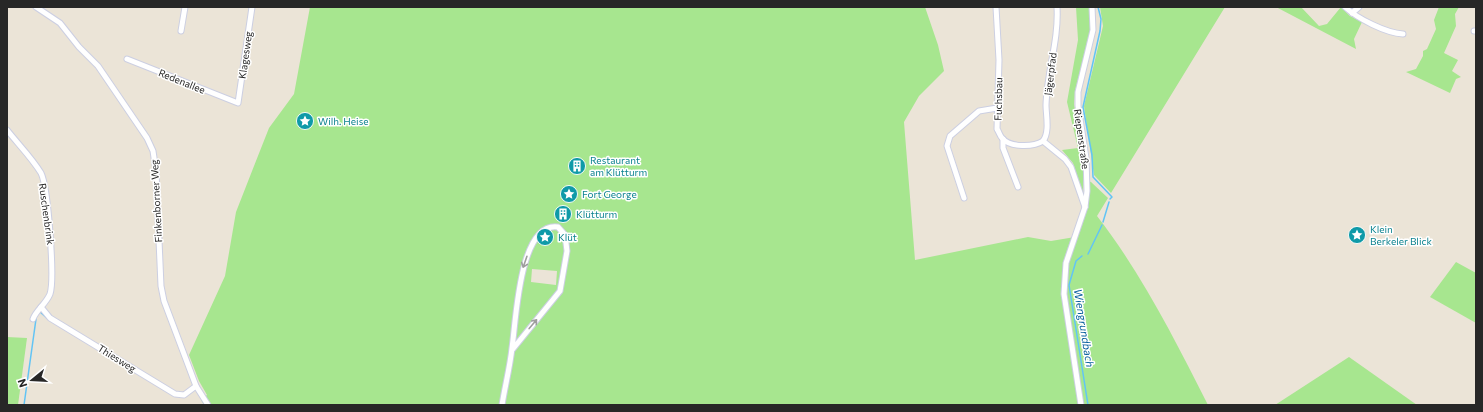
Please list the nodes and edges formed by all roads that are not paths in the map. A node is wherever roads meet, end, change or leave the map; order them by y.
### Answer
1 (36, 7) edge
2 (185, 7) edge
3 (252, 7) edge
4 (996, 7) edge
5 (1057, 7) edge
6 (1092, 7) edge
7 (1345, 7) edge
8 (1359, 7) edge
9 (1352, 13) junction
10 (181, 31) dead end
11 (1403, 34) dead end
12 (127, 59) dead end
13 (238, 103) joint
14 (997, 108) junction
15 (7, 130) edge
16 (1003, 139) junction
17 (1043, 141) junction
18 (1018, 187) dead end
19 (964, 198) dead end
20 (1085, 207) junction
21 (41, 307) junction
22 (32, 319) dead end
23 (512, 350) junction
24 (196, 386) junction
25 (208, 405) edge
26 (502, 405) edge
27 (1081, 405) edge

1 - 24 street, Finkenborner Weg
2 - 10 street
3 - 13 street, Klagesweg
4 - 14 street, Fuchsbau
5 - 17 street, Jägerpfad
6 - 20 street, Riepenstraße
7 - 9 street
8 - 9 street
9 - 11 street
12 - 13 street, Redenallee
14 - 16 street, Fuchsbau
14 - 19 street
15 - 21 street, Ruschenbrink
16 - 17 street
16 - 18 street, Fuchsbau
17 - 20 street
20 - 27 street, Riepenstraße
21 - 22 street, Ruschenbrink
21 - 24 street, Thiesweg
23 -> 23 street
23 - 26 street
24 - 25 street, Finkenborner Weg

